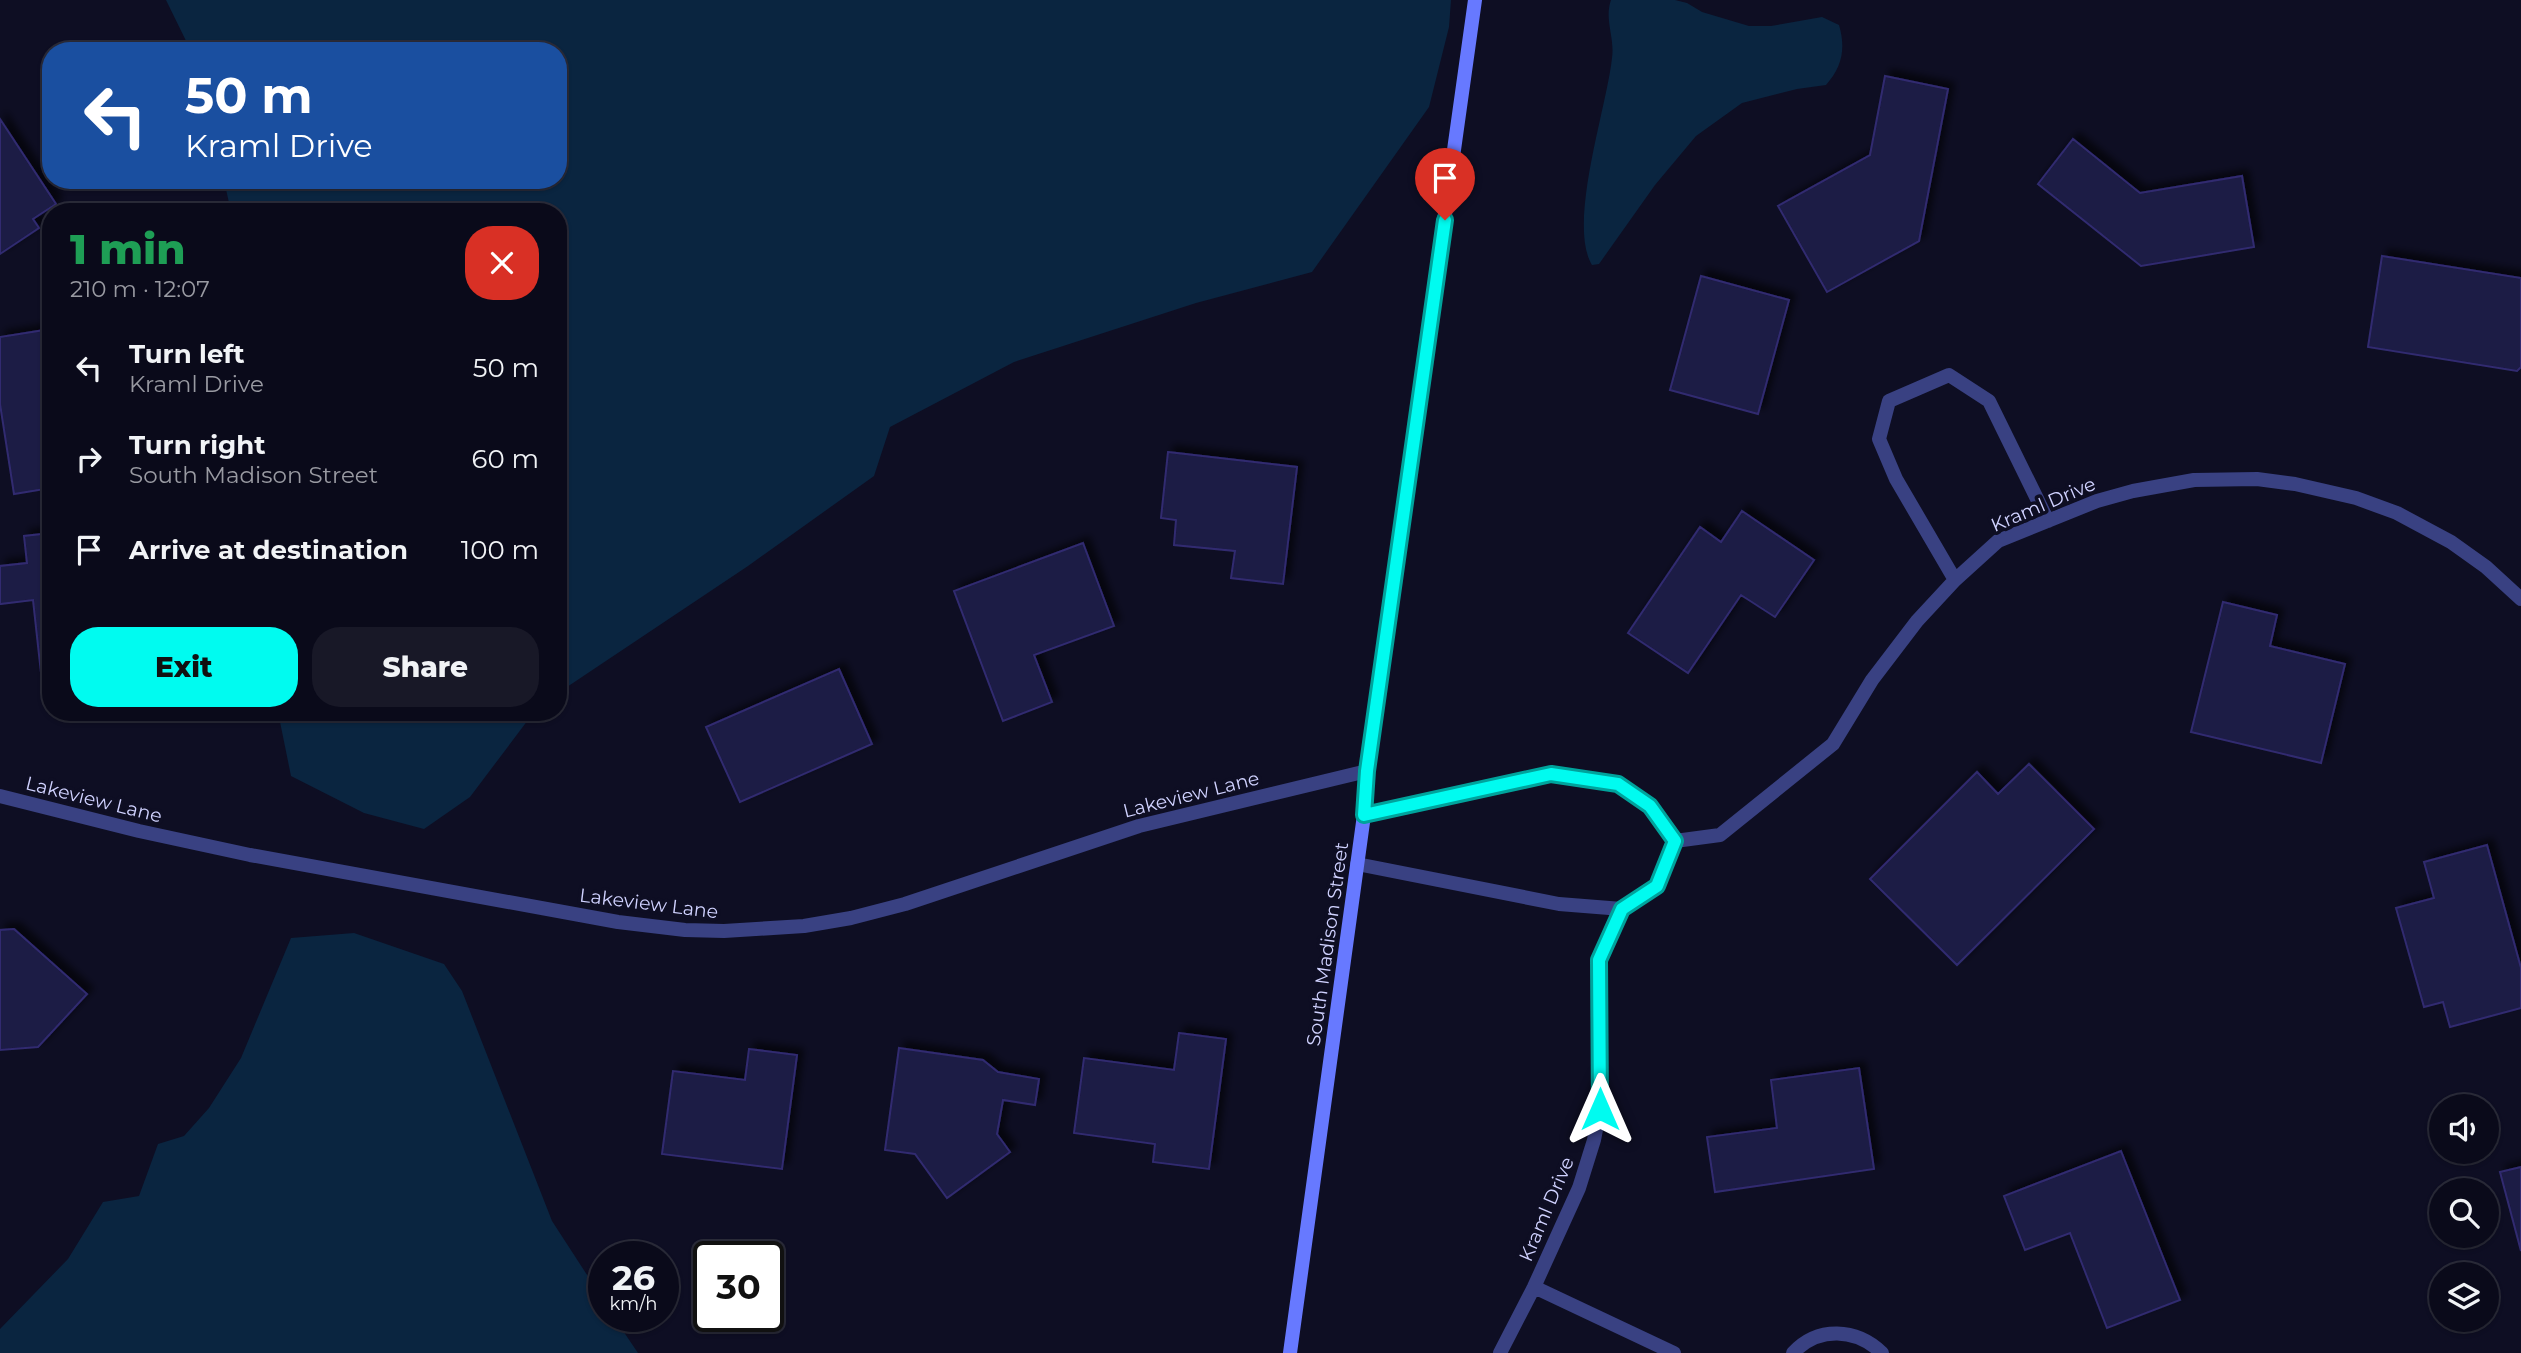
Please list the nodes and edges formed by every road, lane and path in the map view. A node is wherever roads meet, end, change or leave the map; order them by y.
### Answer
1 (1475, 0) edge
2 (2048, 521) junction
3 (1955, 580) junction
4 (2521, 598) edge
5 (1367, 771) junction
6 (0, 796) edge
7 (1364, 815) junction
8 (1675, 841) junction
9 (1357, 864) junction
10 (1622, 909) junction
11 (1534, 1287) junction
12 (1290, 1353) edge
13 (1500, 1353) edge
14 (1674, 1353) edge
15 (1793, 1353) edge
16 (1882, 1353) edge

1 - 5 street, South Madison Street
2 - 3 street, Kraml Drive
2 - 3 street
2 - 4 street, Kraml Drive
3 - 8 street, Kraml Drive
5 - 6 street, Lakeview Lane
5 - 7 street, South Madison Street
7 - 8 street
7 - 9 street, South Madison Street
8 - 10 street
9 - 10 street
9 - 12 street, South Madison Street
10 - 11 street, Kraml Drive
11 - 13 street, Kraml Drive
11 - 14 street
15 - 16 street

